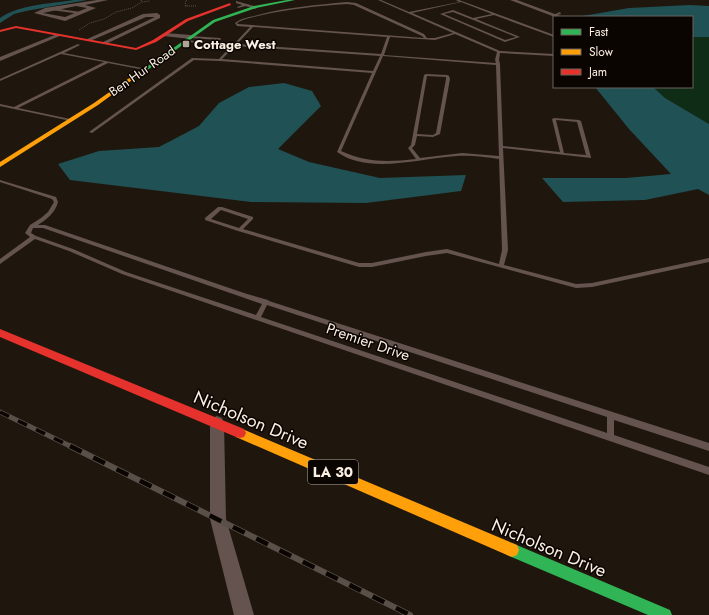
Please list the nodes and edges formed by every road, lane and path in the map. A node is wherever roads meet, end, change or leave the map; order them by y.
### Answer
1 (106, 0) edge
2 (187, 0) edge
3 (293, 0) edge
4 (379, 0) edge
5 (457, 0) edge
6 (512, 0) edge
7 (141, 1) edge
8 (150, 1) edge
9 (461, 2) junction
10 (77, 5) junction
11 (243, 5) edge
12 (184, 6) dead end
13 (52, 9) junction
14 (409, 13) junction
15 (81, 14) junction
16 (494, 14) junction
17 (560, 15) edge
18 (473, 19) junction
19 (460, 23) junction
20 (454, 24) dead end
21 (252, 26) junction
22 (448, 26) dead end
23 (442, 27) junction
24 (79, 30) dead end
25 (0, 31) edge
26 (59, 34) junction
27 (456, 34) junction
28 (389, 36) junction
29 (553, 36) edge
30 (168, 37) junction
31 (188, 39) junction
32 (227, 39) dead end
33 (426, 39) junction
34 (88, 40) junction
35 (239, 40) junction
36 (246, 41) dead end
37 (234, 42) junction
38 (262, 42) dead end
39 (104, 43) junction
40 (269, 43) dead end
41 (284, 44) dead end
42 (79, 45) dead end
43 (300, 45) dead end
44 (307, 45) dead end
45 (499, 52) junction
46 (61, 53) junction
47 (383, 53) junction
48 (553, 56) edge
49 (0, 59) edge
50 (220, 60) junction
51 (107, 62) junction
52 (498, 62) junction
53 (145, 69) junction
54 (375, 72) junction
55 (0, 80) edge
56 (0, 105) edge
57 (14, 108) junction
58 (70, 120) junction
59 (91, 132) dead end
60 (414, 135) junction
61 (502, 146) junction
62 (562, 153) junction
63 (502, 158) junction
64 (419, 159) junction
65 (0, 165) edge
66 (0, 182) edge
67 (31, 227) junction
68 (240, 230) junction
69 (34, 237) junction
70 (709, 260) edge
71 (0, 262) edge
72 (501, 266) junction
73 (266, 302) junction
74 (257, 318) junction
75 (0, 333) edge
76 (612, 415) junction
77 (217, 422) junction
78 (610, 438) junction
79 (709, 447) edge
80 (709, 471) edge
81 (244, 615) edge
82 (665, 615) edge

1 - 10 street
2 - 12 path
3 - 11 street, Ben Hur Road
4 - 14 lane
5 - 9 lane
6 - 17 street
7 - 8 path
7 - 24 path
9 - 14 lane
9 - 16 lane
10 - 13 street
10 - 15 street
11 - 30 street
11 - 31 street, Ben Hur Road
13 - 15 lane
13 - 15 street
14 - 23 lane
16 - 18 lane
16 - 29 lane
18 - 19 lane
18 - 19 lane
18 - 19 lane
19 - 20 lane
21 - 28 lane
21 - 33 lane
21 - 35 lane
22 - 23 lane
23 - 27 lane
25 - 26 street
26 - 34 street
26 - 49 street
27 - 33 lane
27 - 45 lane
28 - 33 lane
28 - 47 lane
30 - 31 street
30 - 39 street
31 - 32 lane
31 - 37 lane
31 - 53 street, Ben Hur Road
34 - 39 street
34 - 39 street
35 - 36 lane
35 - 37 lane
37 - 47 lane
37 - 50 lane
38 - 40 lane
41 - 43 lane
42 - 46 lane
44 - 47 lane
45 - 48 lane
45 - 52 lane
46 - 51 lane
46 - 55 lane
47 - 52 lane
47 - 54 lane
50 - 54 lane
50 - 59 lane
51 - 53 lane
51 - 57 lane
52 - 61 lane
53 - 58 street, Ben Hur Road
54 - 64 lane
56 - 57 lane
57 - 58 lane
58 - 65 street, Ben Hur Road
60 - 60 lane
60 - 64 lane
61 - 62 lane
61 - 63 lane
62 - 62 lane
63 - 64 lane
63 - 72 lane
66 - 67 lane
67 - 69 lane
67 - 73 lane, Premier Drive
68 - 68 lane
68 - 72 lane
69 - 71 lane
69 - 74 lane, Premier Drive
70 - 72 lane
73 - 74 lane
73 - 76 lane, Premier Drive
74 - 78 lane, Premier Drive
75 - 77 street, Nicholson Drive / LA 30
76 - 78 lane
76 - 79 lane, Premier Drive
77 - 81 street
77 - 82 street, Nicholson Drive / LA 30
78 - 80 lane, Premier Drive

